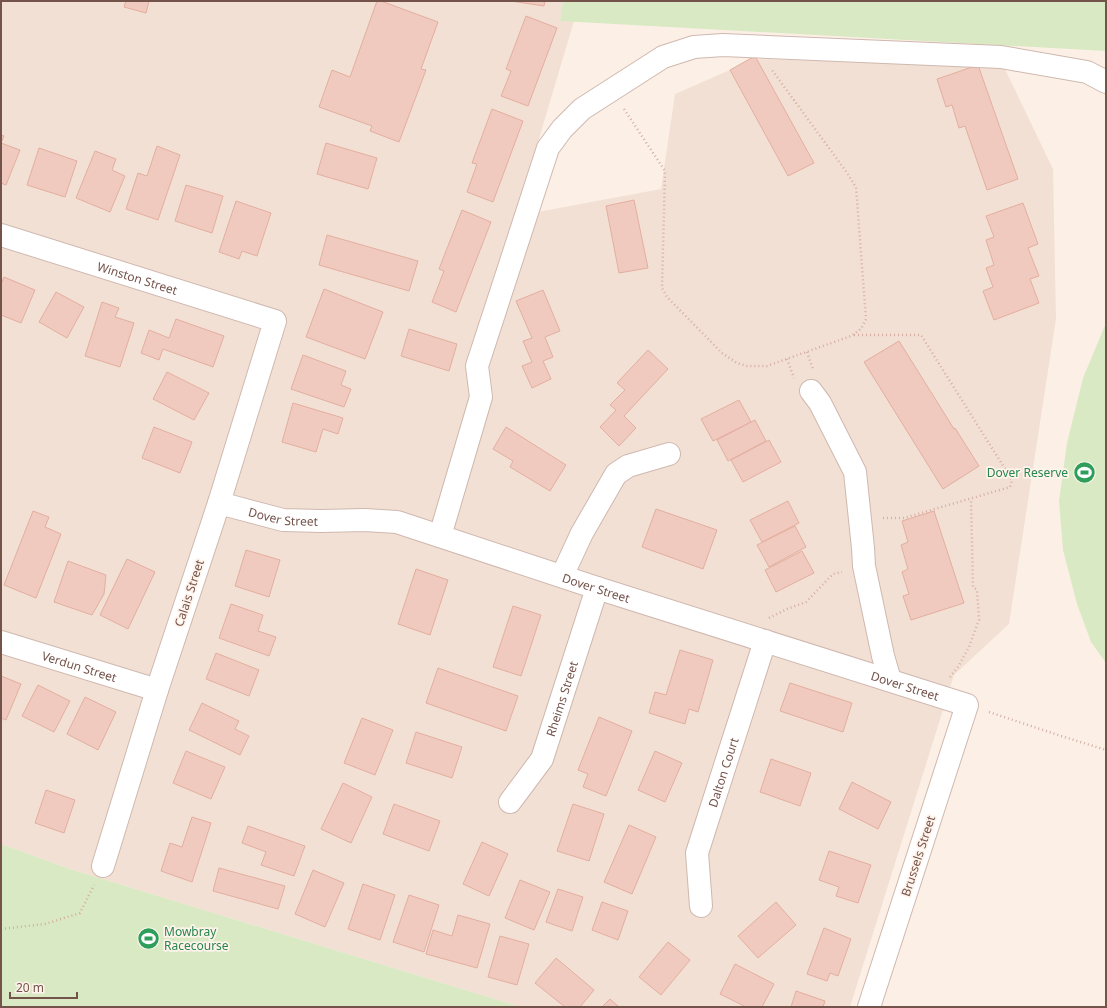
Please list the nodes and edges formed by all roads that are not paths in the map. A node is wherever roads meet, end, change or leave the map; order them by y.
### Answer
1 (1106, 82) edge
2 (1, 235) edge
3 (275, 321) joint
4 (811, 391) dead end
5 (669, 454) dead end
6 (219, 503) junction
7 (440, 536) junction
8 (562, 576) junction
9 (597, 588) junction
10 (766, 630) junction
11 (1, 642) edge
12 (890, 680) junction
13 (157, 690) junction
14 (967, 705) joint
15 (510, 802) dead end
16 (103, 866) road end
17 (701, 906) dead end
18 (869, 1007) edge

1 - 7 street
2 - 3 street, Winston Street
3 - 6 street, Calais Street
4 - 12 street
5 - 8 street
6 - 7 street, Dover Street
6 - 13 street, Calais Street
7 - 8 street, Dover Street
8 - 9 street, Dover Street
9 - 10 street, Dover Street
9 - 15 street, Rheims Street
10 - 12 street, Dover Street
10 - 17 street, Dalton Court
11 - 13 street, Verdun Street
12 - 14 street, Dover Street
13 - 16 street, Calais Street
14 - 18 street, Brussels Street

